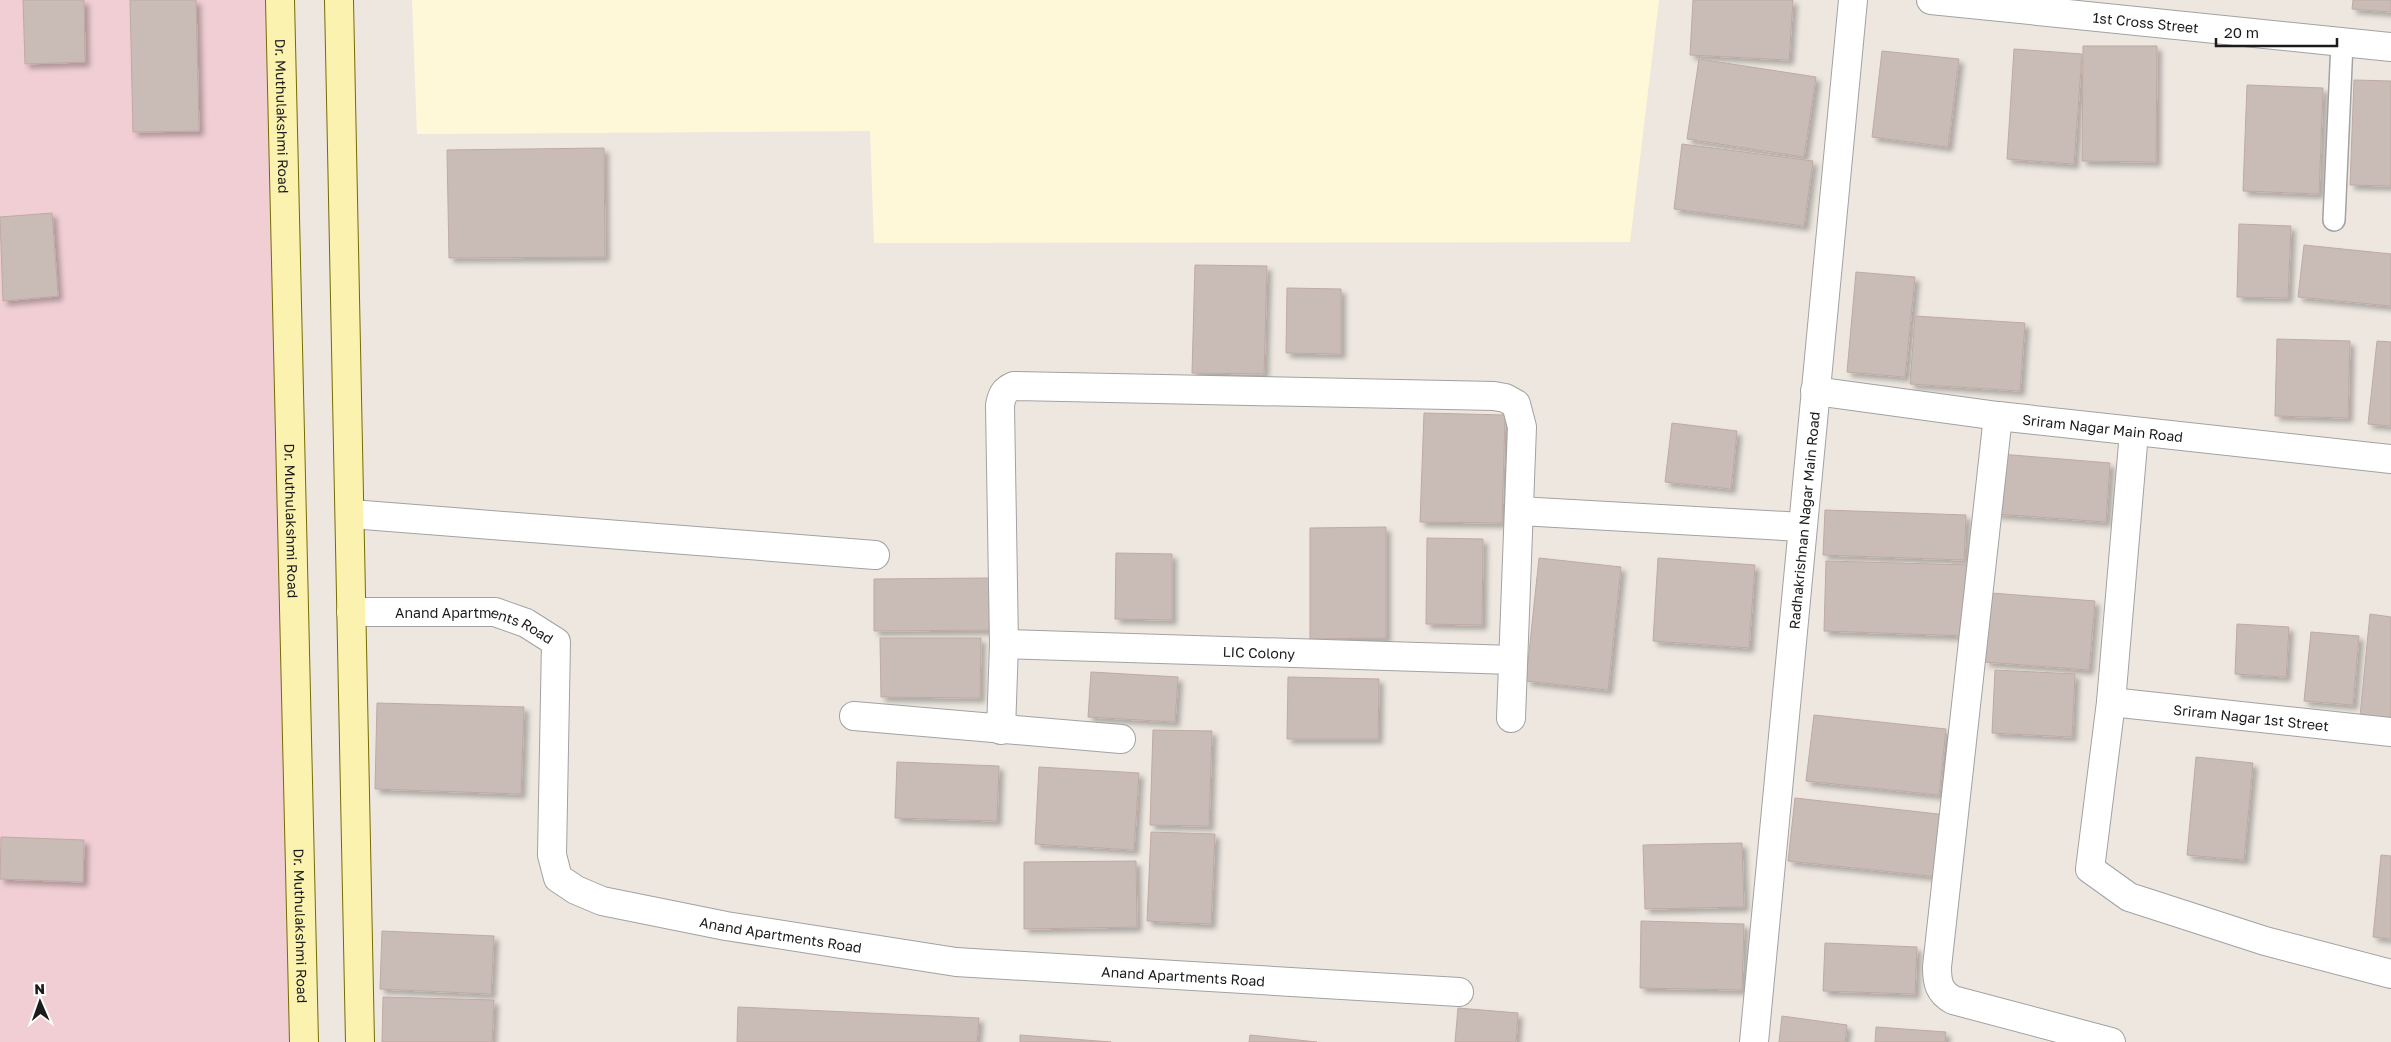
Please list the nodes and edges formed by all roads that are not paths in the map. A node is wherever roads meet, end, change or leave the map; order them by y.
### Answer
1 (280, 0) edge
2 (339, 0) edge
3 (1853, 0) edge
4 (1931, 0) edge
5 (2342, 43) junction
6 (2391, 47) edge
7 (2334, 220) dead end
8 (1815, 391) junction
9 (1998, 416) junction
10 (2134, 432) junction
11 (2391, 459) edge
12 (1519, 511) junction
13 (351, 514) junction
14 (1802, 527) junction
15 (875, 555) dead end
16 (351, 612) junction
17 (1004, 644) junction
18 (1513, 660) junction
19 (2111, 702) junction
20 (854, 716) dead end
21 (1511, 718) dead end
22 (1001, 730) junction
23 (2391, 732) edge
24 (1121, 739) dead end
25 (2391, 974) edge
26 (1459, 992) dead end
27 (304, 1042) edge
28 (360, 1042) edge
29 (1754, 1042) edge
30 (2111, 1042) edge

1 - 27 main road, Dr. Muthulakshmi Road
2 - 13 main road
3 - 8 street, Radhakrishnan Nagar Main Road
4 - 5 street, 1st Cross Street
5 - 6 street, 1st Cross Street
5 - 7 lane
8 - 9 street, Sriram Nagar Main Road
8 - 14 street, Radhakrishnan Nagar Main Road
9 - 10 street, Sriram Nagar Main Road
9 - 30 street
10 - 11 street, Sriram Nagar Main Road
10 - 19 street
12 - 14 street
12 - 17 street
12 - 18 street
13 - 15 street
13 - 16 main road
14 - 29 street, Radhakrishnan Nagar Main Road
16 - 26 street, Anand Apartments Road
16 - 28 main road
17 - 18 street, LIC Colony
17 - 22 street
18 - 21 street
19 - 23 street, Sriram Nagar 1st Street
19 - 25 street
20 - 22 street
22 - 24 street

